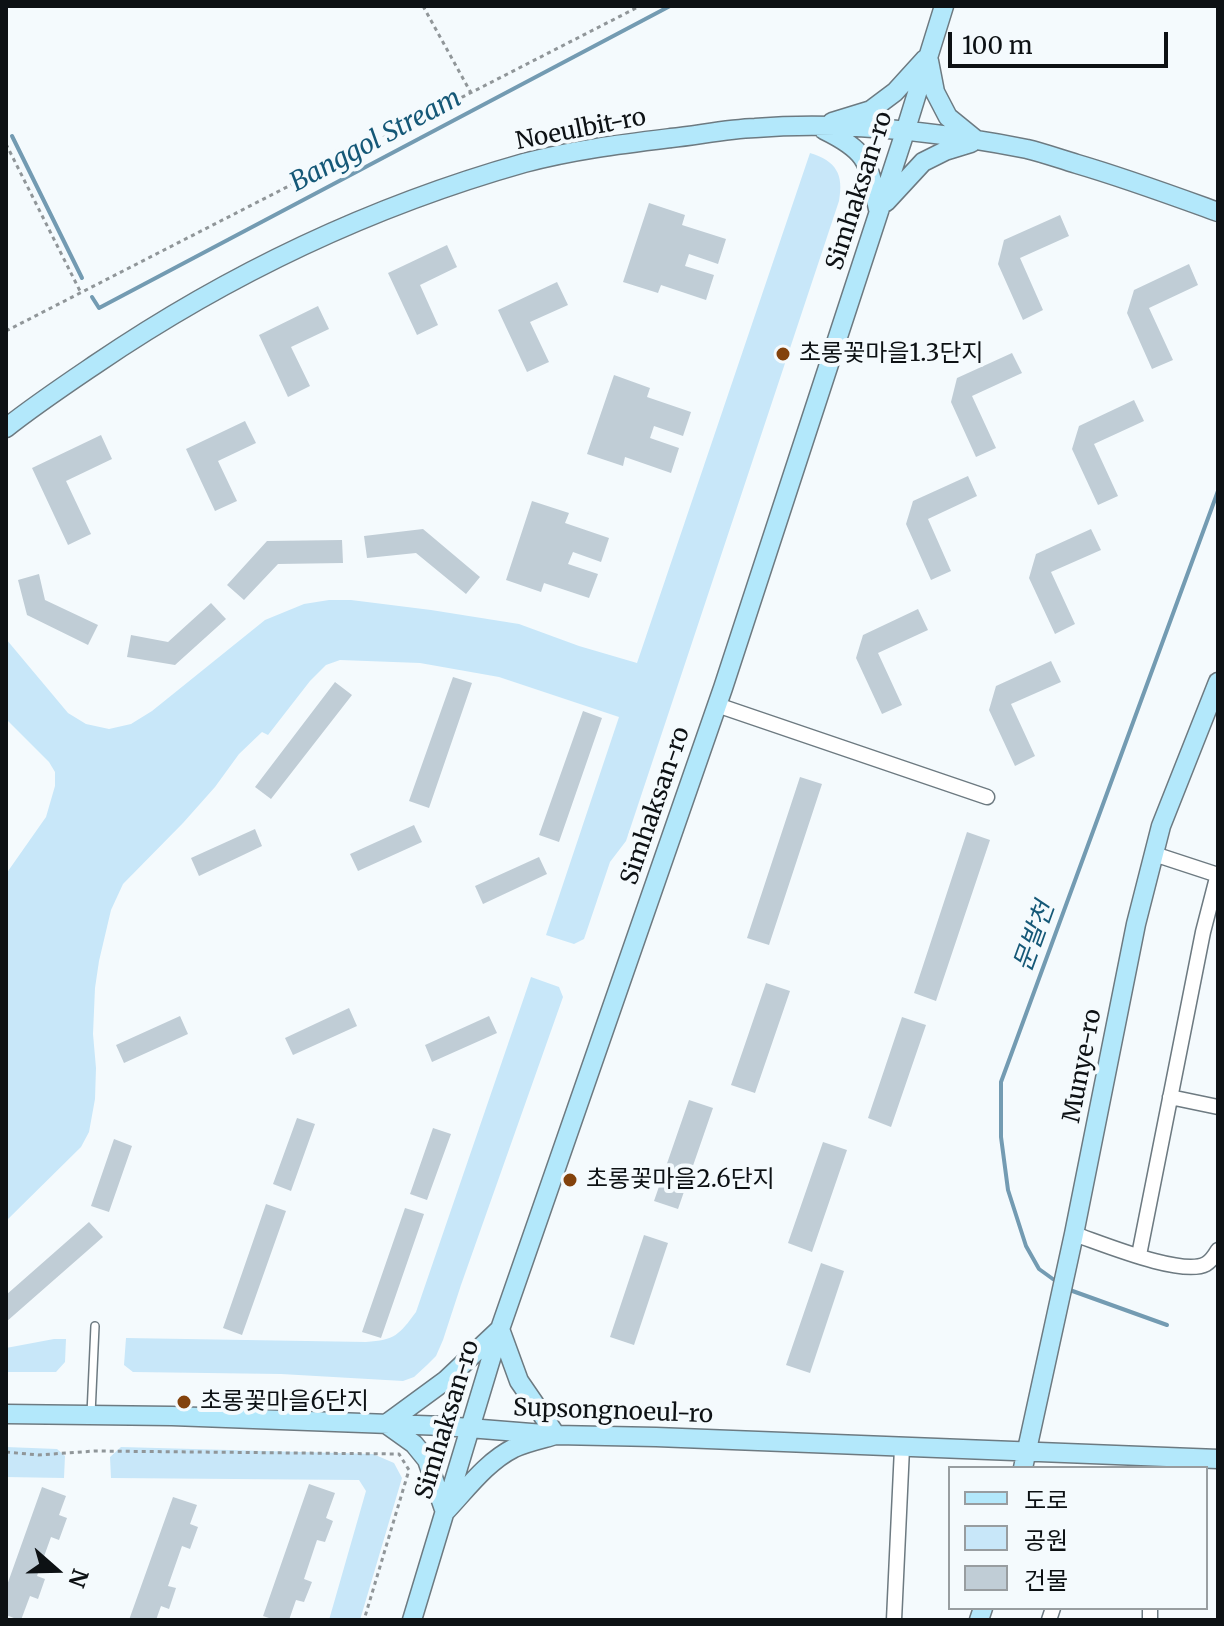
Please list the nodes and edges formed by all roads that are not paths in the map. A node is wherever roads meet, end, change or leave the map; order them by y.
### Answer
1 (944, 6) edge
2 (928, 55) junction
3 (818, 126) junction
4 (905, 132) junction
5 (977, 140) junction
6 (879, 210) junction
7 (1218, 212) edge
8 (6, 428) edge
9 (1218, 682) edge
10 (717, 705) junction
11 (987, 797) dead end
12 (1154, 854) junction
13 (1218, 874) edge
14 (1170, 1097) junction
15 (1218, 1107) edge
16 (1074, 1234) junction
17 (1218, 1250) edge
18 (1139, 1255) junction
19 (95, 1326) dead end
20 (500, 1329) junction
21 (6, 1414) edge
22 (91, 1414) junction
23 (386, 1424) junction
24 (471, 1429) junction
25 (556, 1435) junction
26 (902, 1448) junction
27 (1218, 1459) edge
28 (1026, 1460) edge
29 (445, 1512) junction
30 (412, 1620) edge
31 (894, 1620) edge

1 - 2 street, Simhaksan-ro
2 - 3 street
2 - 4 street, Simhaksan-ro
2 - 5 street
3 - 4 street, Noeulbit-ro
3 - 6 street
3 - 8 street, Noeulbit-ro
4 - 5 street, Noeulbit-ro
4 - 6 street, Simhaksan-ro
5 - 6 street
5 - 7 street, Noeulbit-ro
6 - 10 street, Simhaksan-ro
9 - 12 street, Munye-ro
10 - 11 street
10 - 20 street, Simhaksan-ro
12 - 13 street
12 - 16 street, Munye-ro
13 - 14 street
14 - 15 street
14 - 18 street
16 - 18 street
16 - 28 street, Munye-ro
17 - 18 street
19 - 22 lane
20 - 23 street
20 - 24 street, Simhaksan-ro
20 - 25 street
21 - 22 street, Supsongnoeul-ro
22 - 23 street, Supsongnoeul-ro
23 - 24 street, Supsongnoeul-ro
23 - 29 street
24 - 25 street, Supsongnoeul-ro
24 - 29 street, Simhaksan-ro
25 - 26 street, Supsongnoeul-ro
25 - 29 street
26 - 28 street, Supsongnoeul-ro
26 - 31 street
27 - 28 street, Supsongnoeul-ro
29 - 30 street, Simhaksan-ro

